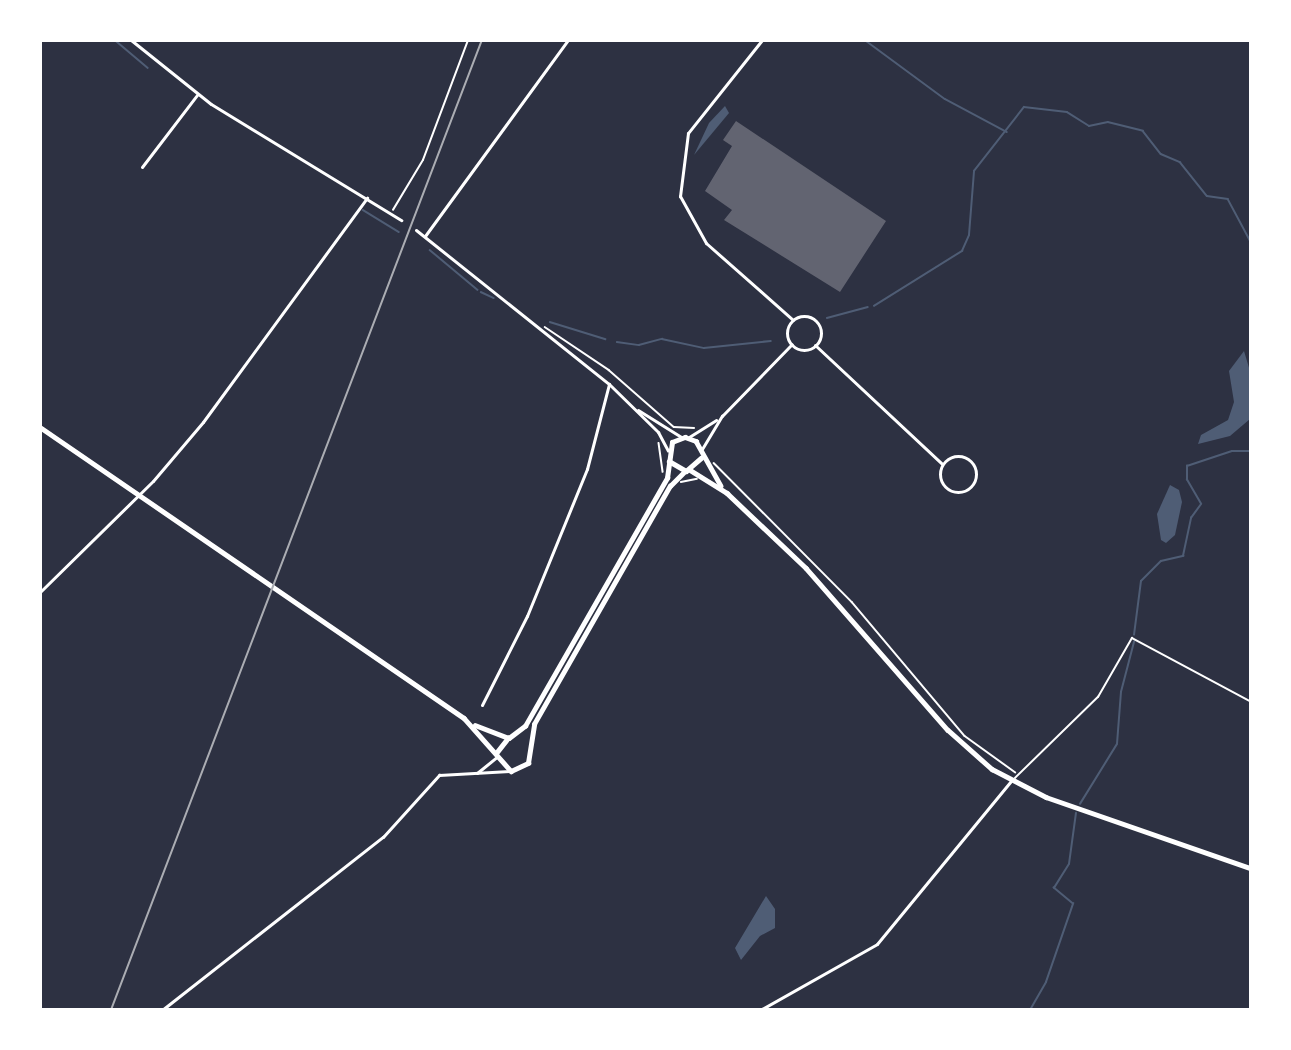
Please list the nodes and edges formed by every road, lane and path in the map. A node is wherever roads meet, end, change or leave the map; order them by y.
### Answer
1 (131, 40) edge
2 (468, 40) edge
3 (568, 40) edge
4 (762, 40) edge
5 (197, 95) junction
6 (142, 167) dead end
7 (367, 198) junction
8 (390, 213) junction
9 (401, 220) dead end
10 (416, 230) dead end
11 (425, 236) junction
12 (792, 320) junction
13 (540, 326) junction
14 (792, 344) junction
15 (815, 345) junction
16 (609, 384) junction
17 (625, 399) junction
18 (722, 416) junction
19 (674, 427) dead end
20 (40, 428) edge
21 (684, 437) junction
22 (660, 442) dead end
23 (658, 447) dead end
24 (668, 451) junction
25 (702, 453) junction
26 (668, 459) junction
27 (712, 461) dead end
28 (942, 465) junction
29 (688, 471) junction
30 (727, 493) junction
31 (40, 592) edge
32 (1251, 701) edge
33 (482, 705) dead end
34 (464, 718) junction
35 (510, 738) junction
36 (529, 747) junction
37 (497, 755) junction
38 (511, 771) junction
39 (470, 773) junction
40 (1018, 775) junction
41 (1011, 781) junction
42 (1251, 868) edge
43 (162, 1010) edge
44 (760, 1010) edge

1 - 5 street
2 - 8 path
3 - 11 street
4 - 12 street
5 - 6 street
5 - 7 street
7 - 8 street
7 - 31 street
8 - 9 street
10 - 11 street
11 - 13 street
12 - 14 street
12 - 15 street
13 - 16 street
13 - 19 path
14 - 15 street
14 - 18 street
15 - 28 street
16 - 17 street
16 - 33 street
17 - 21 street
17 - 24 street
18 - 21 street
18 - 25 street
20 - 34 main road
21 - 24 main road
21 - 25 main road
22 - 23 path
24 - 26 main road
25 - 29 main road
25 - 30 main road
26 - 29 main road
26 - 35 main road
27 - 40 path
28 - 28 street
29 - 30 main road
29 - 36 main road
30 - 41 main road
32 - 40 lane
34 - 35 main road
34 - 37 main road
35 - 36 main road
35 - 37 main road
36 - 38 main road
37 - 38 main road
37 - 39 street
38 - 39 street
39 - 43 street
40 - 41 lane
41 - 42 main road
41 - 44 street

